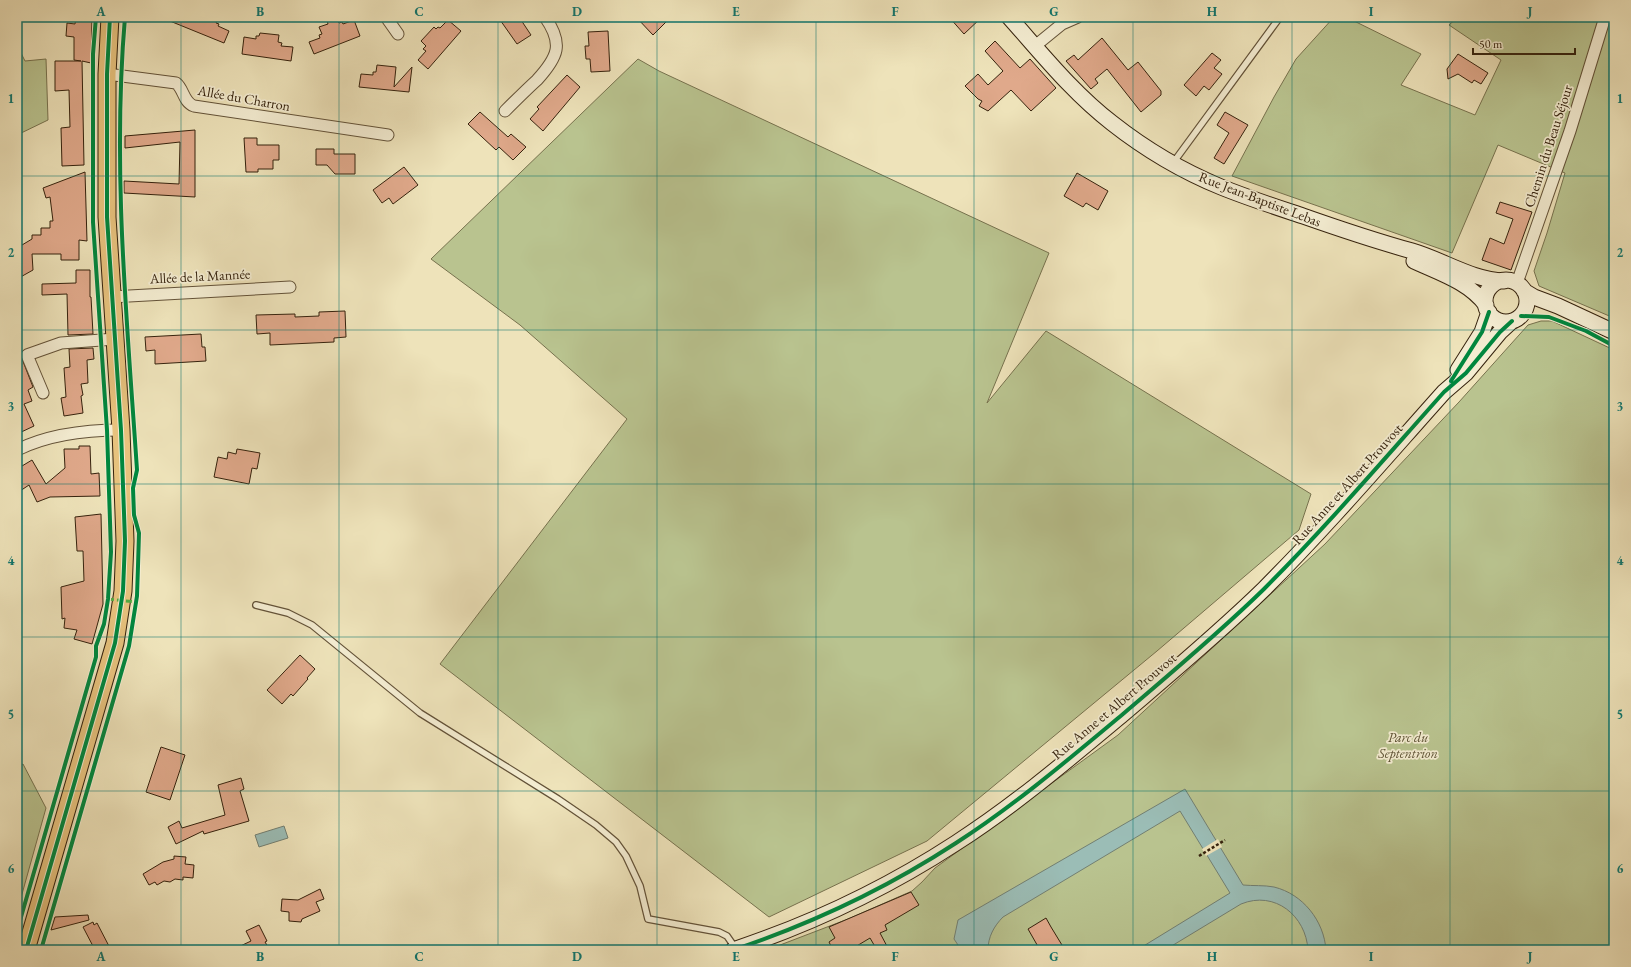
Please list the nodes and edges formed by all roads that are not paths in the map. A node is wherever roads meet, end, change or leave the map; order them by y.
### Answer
1 (110, 17) edge
2 (386, 17) edge
3 (545, 17) edge
4 (1009, 17) edge
5 (1078, 17) edge
6 (1280, 17) edge
7 (1605, 17) edge
8 (398, 34) dead end
9 (1035, 46) junction
10 (107, 74) junction
11 (505, 111) dead end
12 (388, 135) dead end
13 (1173, 163) junction
14 (1376, 241) junction
15 (1515, 285) junction
16 (290, 286) dead end
17 (111, 296) junction
18 (1488, 308) junction
19 (1524, 311) junction
20 (1583, 319) junction
21 (1512, 321) junction
22 (1614, 332) edge
23 (115, 339) junction
24 (1444, 392) junction
25 (43, 393) dead end
26 (121, 430) junction
27 (17, 450) edge
28 (256, 605) dead end
29 (735, 949) edge
30 (26, 950) edge

1 - 10 main road
2 - 8 street
3 - 11 street
4 - 9 street, Rue Jean-Baptiste Lebas
5 - 9 street
6 - 13 lane
7 - 15 street, Chemin du Beau Séjour
9 - 13 street, Rue Jean-Baptiste Lebas
10 - 12 street, Allée du Charron
10 - 17 main road
13 - 14 street, Rue Jean-Baptiste Lebas
14 - 15 street, Rue Jean-Baptiste Lebas
14 - 18 street, Rue Jean-Baptiste Lebas
15 - 18 street
15 - 19 street
15 - 20 street, Rue Jean-Baptiste Lebas
16 - 17 street, Allée de la Mannée
17 - 23 main road
18 - 21 street
18 - 24 street, Rue Anne et Albert Prouvost
19 - 20 street, Rue Jean-Baptiste Lebas
19 - 21 street
20 - 22 street, Rue Jean-Baptiste Lebas
21 - 24 street, Rue Anne et Albert Prouvost
23 - 25 street
23 - 26 main road
24 - 29 street, Rue Anne et Albert Prouvost
26 - 27 street
26 - 30 main road
28 - 29 lane

